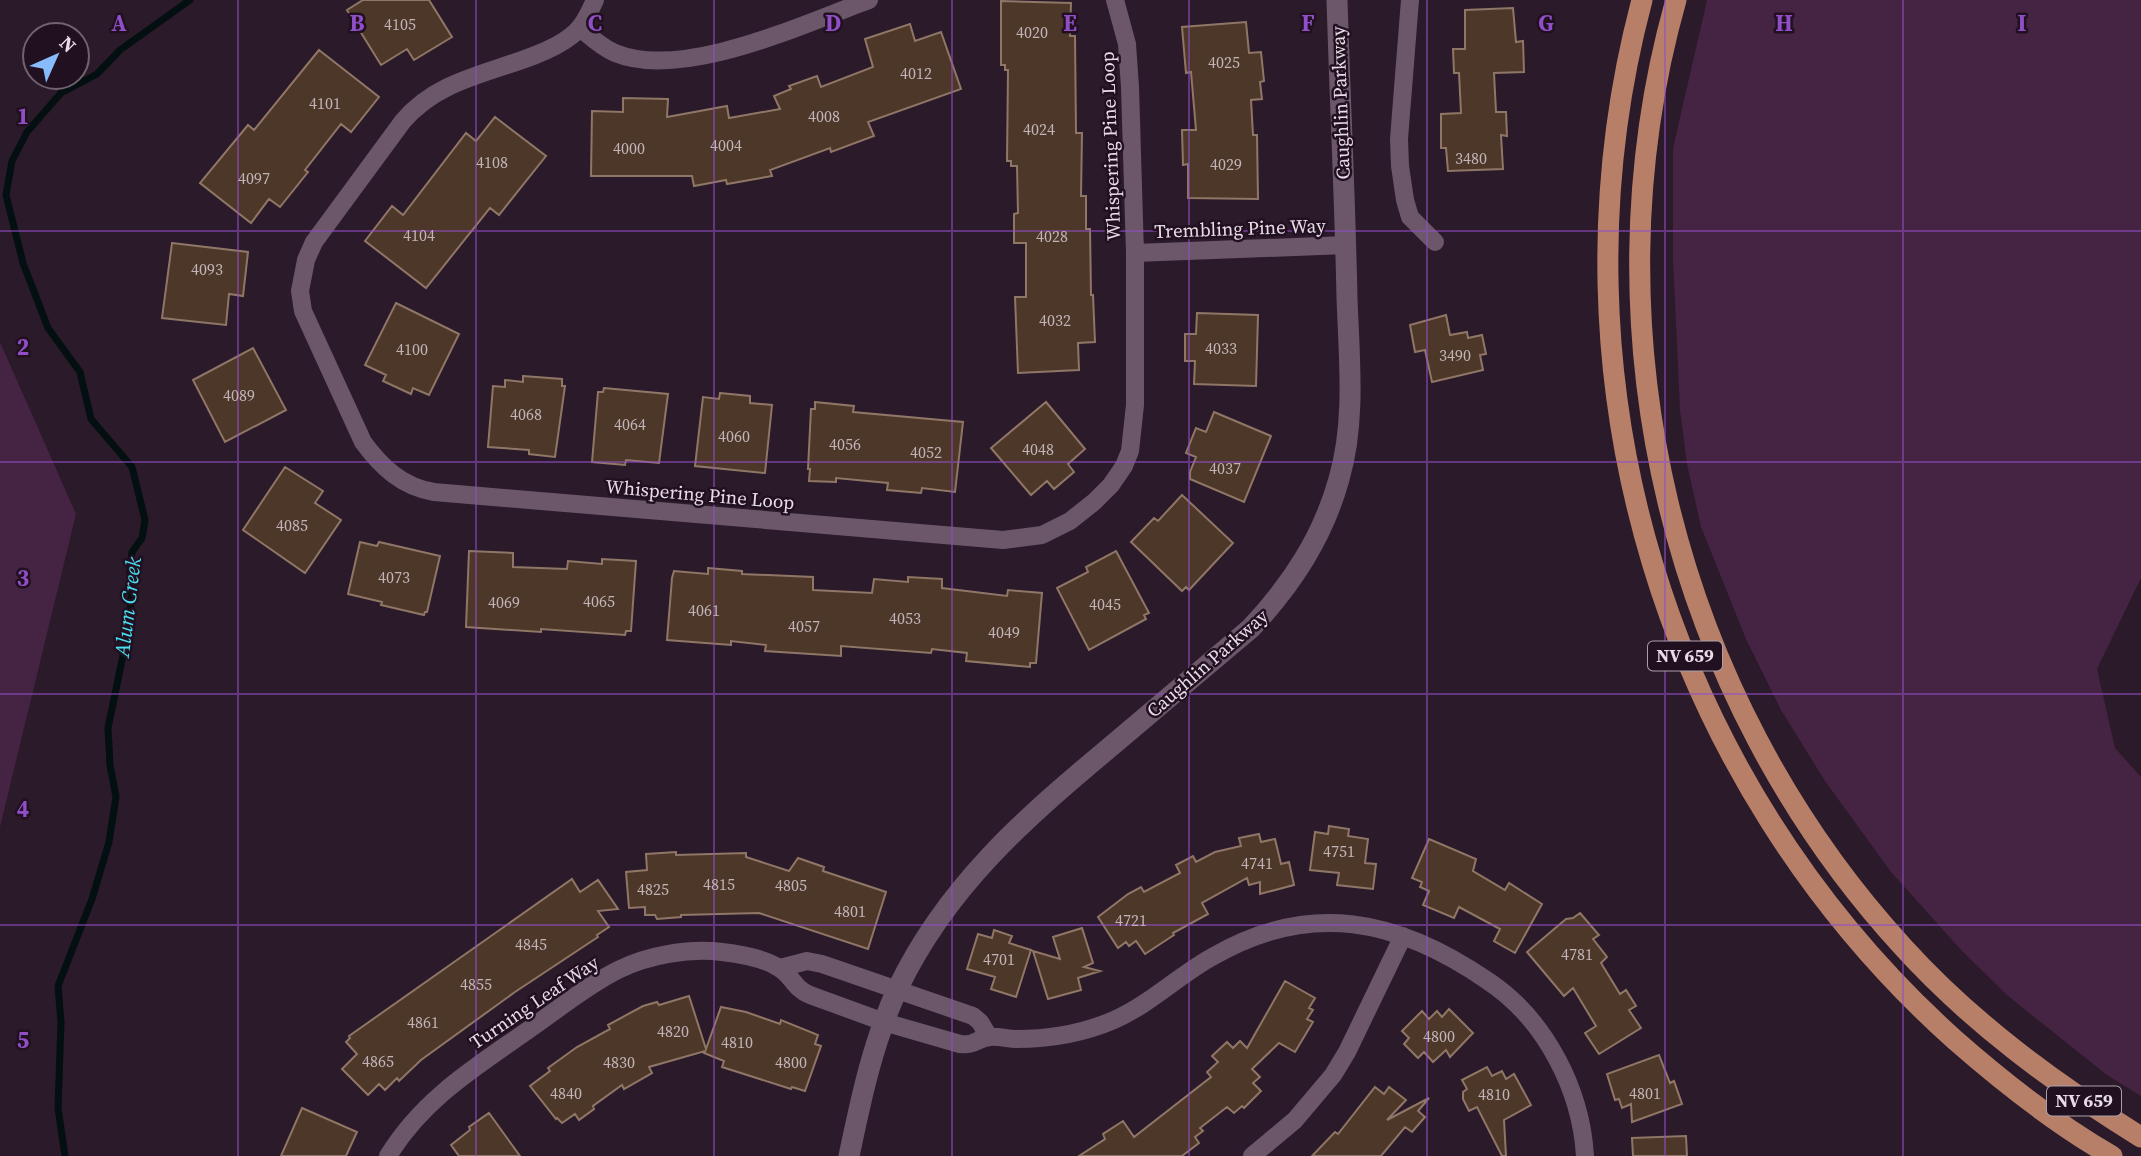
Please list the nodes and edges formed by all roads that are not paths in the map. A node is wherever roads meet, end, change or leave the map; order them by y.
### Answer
1 (595, 0) edge
2 (869, 0) edge
3 (1115, 0) edge
4 (1336, 0) edge
5 (1410, 0) edge
6 (1642, 0) edge
7 (1676, 0) edge
8 (580, 28) junction
9 (1436, 242) dead end
10 (1346, 245) junction
11 (1135, 253) junction
12 (1403, 936) junction
13 (780, 968) junction
14 (897, 990) junction
15 (884, 1022) junction
16 (989, 1037) junction
17 (2141, 1137) edge
18 (388, 1156) edge
19 (849, 1156) edge
20 (1252, 1156) edge
21 (1585, 1156) edge
22 (2112, 1156) edge

1 - 8 street, Whispering Pine Loop
2 - 8 street
3 - 11 street, Whispering Pine Loop
4 - 10 street, Caughlin Parkway
5 - 9 street
6 - 22 main road, NV 659
7 - 17 main road, NV 659
8 - 11 street, Whispering Pine Loop
10 - 11 street, Trembling Pine Way
10 - 14 street, Caughlin Parkway
12 - 16 street, Turning Leaf Way
12 - 20 street
12 - 21 street, Turning Leaf Way
13 - 14 street, Turning Leaf Way
13 - 15 street, Turning Leaf Way
13 - 18 street, Turning Leaf Way
14 - 15 street, Caughlin Parkway
14 - 16 street, Turning Leaf Way
15 - 16 street, Turning Leaf Way
15 - 19 street, Caughlin Parkway

